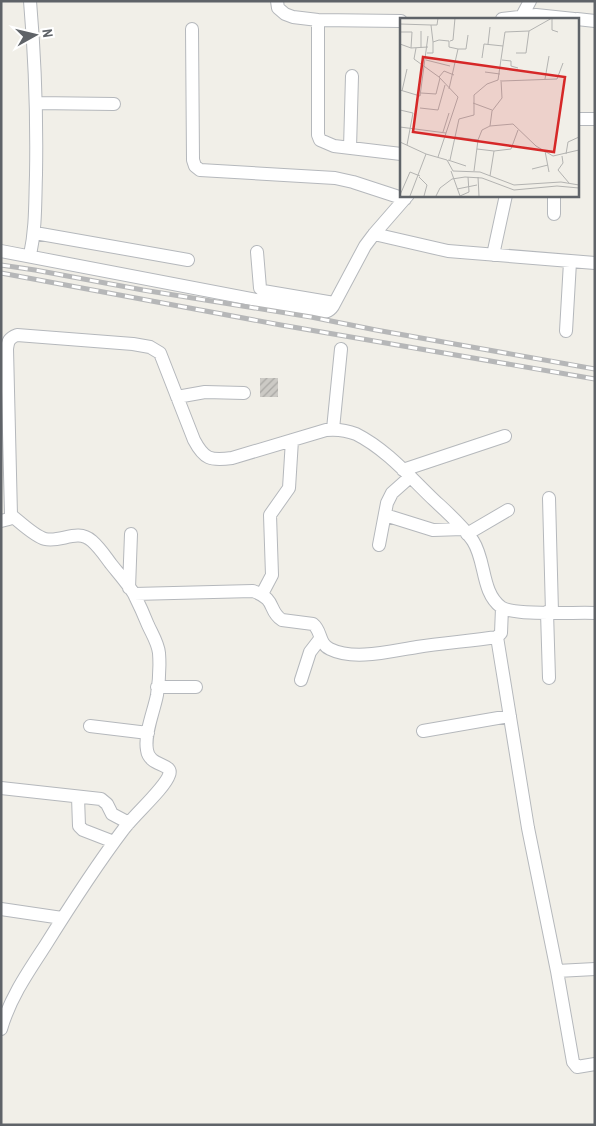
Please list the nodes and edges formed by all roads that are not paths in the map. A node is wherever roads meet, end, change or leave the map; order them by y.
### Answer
1 (30, 1) edge
2 (277, 1) edge
3 (530, 1) edge
4 (520, 17) edge
5 (566, 18) edge
6 (578, 19) edge
7 (318, 20) junction
8 (400, 21) edge
9 (595, 21) edge
10 (192, 29) dead end
11 (352, 76) dead end
12 (36, 103) junction
13 (114, 104) dead end
14 (578, 119) edge
15 (595, 119) edge
16 (350, 148) junction
17 (400, 154) edge
18 (400, 195) edge
19 (506, 196) edge
20 (554, 196) edge
21 (407, 197) edge
22 (554, 214) dead end
23 (35, 233) junction
24 (374, 234) junction
25 (1, 251) edge
26 (258, 252) dead end
27 (30, 255) junction
28 (493, 255) junction
29 (188, 260) dead end
30 (570, 262) junction
31 (595, 263) edge
32 (332, 306) junction
33 (566, 331) dead end
34 (6, 337) edge
35 (340, 349) dead end
36 (244, 393) dead end
37 (178, 397) junction
38 (333, 429) junction
39 (505, 436) dead end
40 (292, 440) junction
41 (406, 473) junction
42 (550, 498) dead end
43 (508, 510) dead end
44 (385, 515) junction
45 (6, 518) edge
46 (465, 531) junction
47 (131, 534) dead end
48 (379, 545) dead end
49 (132, 591) junction
50 (262, 594) junction
51 (502, 608) junction
52 (550, 612) junction
53 (595, 613) edge
54 (497, 637) junction
55 (320, 638) junction
56 (549, 678) dead end
57 (302, 680) dead end
58 (157, 687) junction
59 (196, 687) dead end
60 (510, 716) junction
61 (90, 726) dead end
62 (423, 731) dead end
63 (148, 733) junction
64 (1, 788) edge
65 (78, 797) junction
66 (129, 823) junction
67 (114, 842) junction
68 (1, 909) edge
69 (62, 918) junction
70 (595, 968) edge
71 (558, 971) junction
72 (1, 1029) edge
73 (595, 1064) edge

1 - 12 street
2 - 7 street
3 - 4 street
4 - 5 street
6 - 9 street
7 - 8 street
7 - 16 street
10 - 18 street
11 - 16 street
12 - 13 street
12 - 23 street
14 - 15 street
16 - 17 street
19 - 28 street
20 - 22 street
21 - 24 street
23 - 27 street
23 - 29 street
24 - 28 street
24 - 32 street
25 - 27 street
26 - 32 street
27 - 32 street
28 - 30 street
30 - 31 street
30 - 33 street
34 - 37 street
34 - 45 street
35 - 38 street
36 - 37 street
37 - 40 street
38 - 40 street
38 - 41 street
39 - 41 street
40 - 50 street
41 - 44 street
41 - 46 street
42 - 52 street
43 - 46 street
44 - 46 street
44 - 48 street
45 - 49 street
46 - 51 street
47 - 49 street
49 - 50 street
49 - 58 street
50 - 55 street
51 - 52 street
51 - 54 street
52 - 53 street
52 - 56 street
54 - 55 street
54 - 60 street
55 - 57 street
58 - 59 street
58 - 63 street
60 - 62 street
60 - 71 street
61 - 63 street
63 - 66 street
64 - 65 street
65 - 66 street
65 - 67 street
66 - 67 street
67 - 69 street
68 - 69 street
69 - 72 street
70 - 71 street
71 - 73 street

